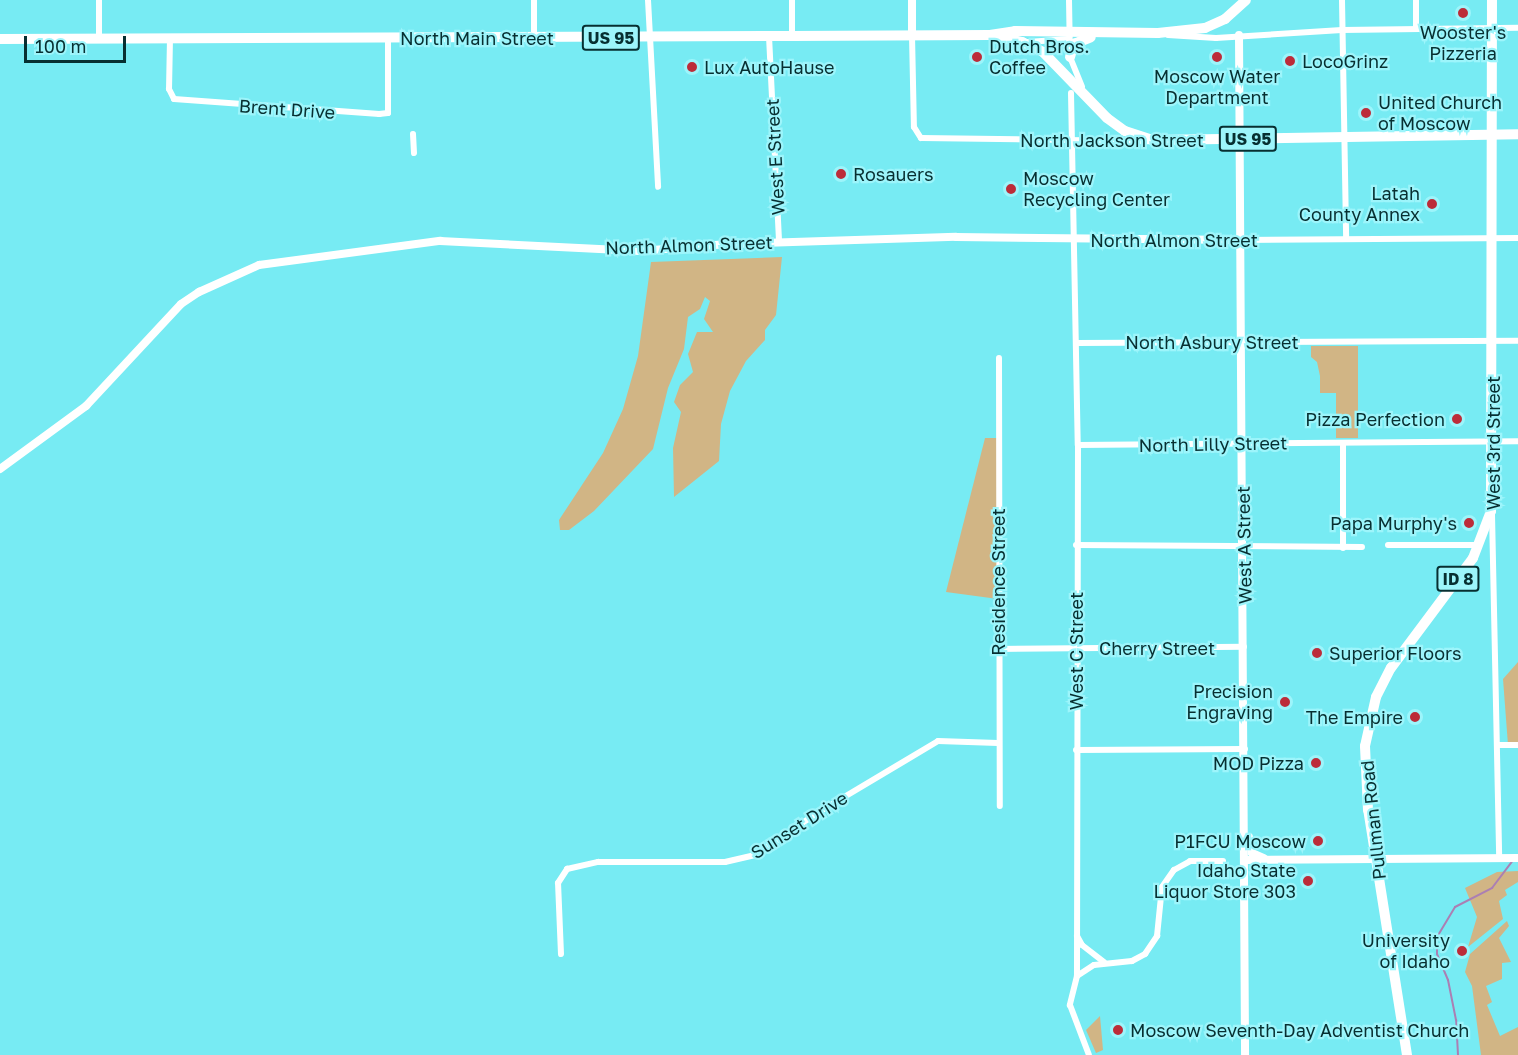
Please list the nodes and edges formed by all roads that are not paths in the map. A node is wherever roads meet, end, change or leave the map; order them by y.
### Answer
1 (99, 0) edge
2 (534, 0) edge
3 (648, 0) edge
4 (792, 0) edge
5 (912, 0) edge
6 (1069, 0) edge
7 (1342, 0) edge
8 (1416, 0) edge
9 (1492, 0) edge
10 (1244, 3) edge
11 (1493, 28) junction
12 (1518, 28) edge
13 (1416, 29) junction
14 (1342, 30) junction
15 (1158, 33) junction
16 (1112, 34) junction
17 (912, 35) junction
18 (990, 35) junction
19 (1239, 35) junction
20 (769, 36) junction
21 (792, 36) junction
22 (1069, 36) junction
23 (648, 37) junction
24 (99, 38) junction
25 (170, 38) junction
26 (388, 38) junction
27 (534, 38) junction
28 (0, 39) edge
29 (1022, 42) junction
30 (1070, 57) junction
31 (1071, 93) dead end
32 (1088, 98) junction
33 (413, 134) dead end
34 (1493, 134) junction
35 (1518, 134) edge
36 (1343, 137) junction
37 (1239, 139) junction
38 (1073, 140) junction
39 (1153, 140) junction
40 (414, 153) dead end
41 (658, 187) dead end
42 (1493, 237) junction
43 (1346, 238) junction
44 (1518, 238) edge
45 (1240, 240) junction
46 (1074, 241) junction
47 (779, 242) junction
48 (1494, 341) junction
49 (1518, 341) edge
50 (1241, 342) junction
51 (1076, 343) junction
52 (999, 358) dead end
53 (1494, 441) junction
54 (1518, 441) edge
55 (1242, 443) junction
56 (1346, 443) junction
57 (1078, 445) junction
58 (0, 469) edge
59 (1491, 511) junction
60 (1076, 545) junction
61 (1244, 545) junction
62 (1388, 545) dead end
63 (1479, 545) junction
64 (1362, 547) dead end
65 (1343, 548) junction
66 (1244, 647) junction
67 (1075, 648) junction
68 (998, 649) junction
69 (998, 743) junction
70 (1497, 745) junction
71 (1518, 745) edge
72 (1245, 749) junction
73 (1076, 750) junction
74 (1245, 794) junction
75 (1000, 806) dead end
76 (1502, 858) junction
77 (1518, 858) edge
78 (1245, 860) junction
79 (1285, 860) junction
80 (1376, 860) junction
81 (1223, 861) dead end
82 (1077, 934) junction
83 (561, 954) dead end
84 (1104, 962) junction
85 (1077, 976) junction
86 (1089, 1055) edge
87 (1245, 1055) edge
88 (1407, 1055) edge

1 - 24 street
2 - 27 street
3 - 23 street
4 - 21 street
5 - 17 street
6 - 22 street
7 - 14 street
8 - 13 street
9 - 11 main road, ID 8
10 - 15 main road, North Main Street / US 95
11 - 12 street, North Main Street
11 - 13 street, North Main Street
11 - 34 main road, West 3rd Street / ID 8
13 - 14 street, North Main Street
14 - 19 street, North Main Street
14 - 36 street
15 - 16 main road, North Main Street / US 95
15 - 19 street, North Main Street
16 - 22 main road, North Main Street / US 95
16 - 30 main road
17 - 18 main road, North Main Street / US 95
17 - 21 main road, North Main Street / US 95
17 - 38 street, North Jackson Street
18 - 22 main road, North Main Street / US 95
18 - 29 main road, North Main Street / US 95
19 - 37 street, West A Street
20 - 21 main road, North Main Street / US 95
20 - 23 main road, North Main Street / US 95
20 - 47 street, West E Street
22 - 29 street, North Main Street
22 - 30 street
23 - 27 main road, North Main Street / US 95
23 - 41 street
24 - 25 main road, North Main Street / US 95
24 - 28 main road, North Main Street / US 95
25 - 26 main road, North Main Street / US 95
25 - 26 street, Brent Drive
26 - 27 main road, North Main Street / US 95
29 - 32 main road, North Main Street / US 95
30 - 32 street
31 - 38 street, West C Street
32 - 39 main road, North Main Street / US 95
33 - 40 street
34 - 35 main road, US 95
34 - 36 main road, US 95
34 - 42 main road, West 3rd Street / ID 8
36 - 37 main road, North Jackson Street / US 95
36 - 43 street
37 - 39 main road, North Jackson Street / US 95
37 - 45 street, West A Street
38 - 39 street, North Jackson Street
38 - 46 street, West C Street
42 - 43 street, North Almon Street
42 - 44 street, North Almon Street
42 - 48 main road, West 3rd Street / ID 8
43 - 45 street, North Almon Street
45 - 46 street, North Almon Street
45 - 50 street, West A Street
46 - 47 street, North Almon Street
46 - 51 street, West C Street
47 - 58 street, North Almon Street
48 - 49 street, North Asbury Street
48 - 50 street, North Asbury Street
48 - 53 main road, West 3rd Street / ID 8
50 - 51 street, North Asbury Street
50 - 55 street, West A Street
51 - 57 street, West C Street
52 - 68 street, Residence Street
53 - 54 street, North Lilly Street
53 - 56 street, North Lilly Street
53 - 59 main road, West 3rd Street / ID 8
55 - 56 street, North Lilly Street
55 - 57 street, North Lilly Street
55 - 61 street, West A Street
56 - 65 street
57 - 60 street, West C Street
59 - 63 main road, Pullman Road / ID 8
59 - 70 street, West 3rd Street
60 - 61 street
60 - 67 street, West C Street
61 - 65 street
61 - 66 street, West A Street
62 - 63 street
63 - 80 main road, Pullman Road / ID 8
64 - 65 street
66 - 67 street, Cherry Street
66 - 72 street, West A Street
67 - 68 street, Cherry Street
67 - 73 street, West C Street
68 - 69 street, Residence Street
69 - 75 street, Residence Street
69 - 83 street, Sunset Drive
70 - 71 street
70 - 76 street, West 3rd Street
72 - 73 street
72 - 74 street, West A Street
73 - 82 street, West C Street
74 - 78 street, West A Street
74 - 79 street
76 - 77 street
76 - 80 street
78 - 79 street
78 - 87 street, West A Street
79 - 80 street
80 - 88 main road, Pullman Road / ID 8
81 - 84 street
82 - 84 street
82 - 85 street, West C Street
84 - 85 street
85 - 86 street, West C Street

